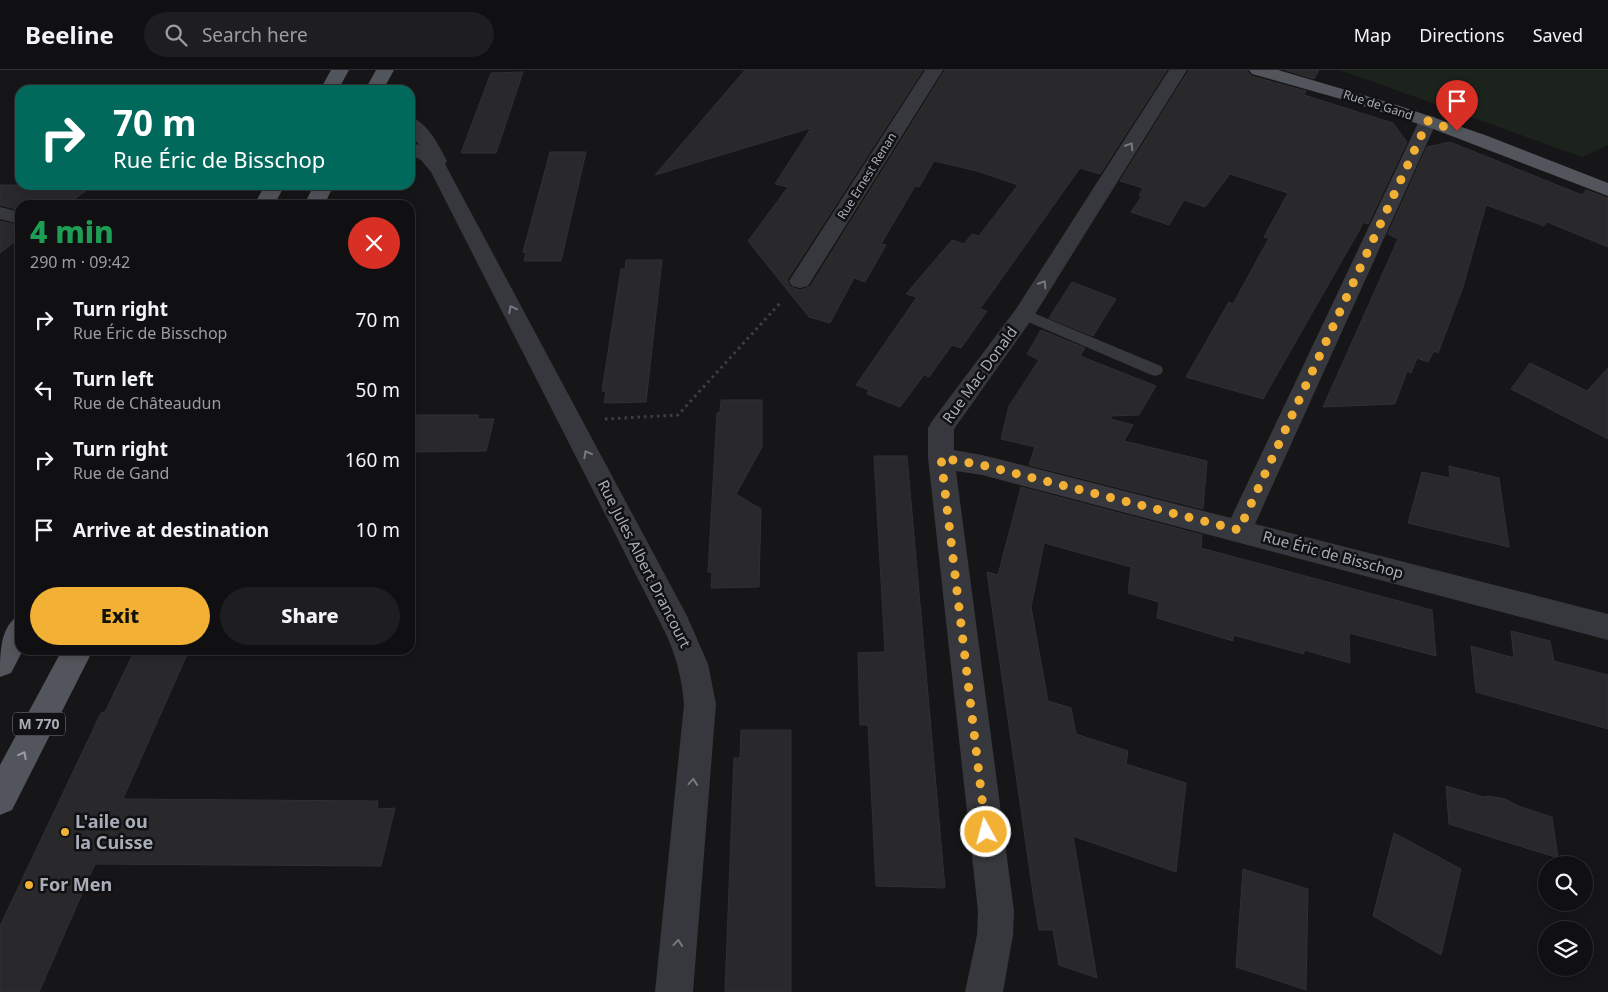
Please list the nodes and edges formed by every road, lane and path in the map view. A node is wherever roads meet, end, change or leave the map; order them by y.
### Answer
1 (340, 70) edge
2 (385, 70) edge
3 (934, 70) edge
4 (1178, 70) edge
5 (1258, 70) edge
6 (332, 85) edge
7 (377, 85) edge
8 (1428, 121) junction
9 (415, 128) edge
10 (415, 149) edge
11 (441, 172) junction
12 (1608, 190) edge
13 (0, 213) edge
14 (15, 217) edge
15 (800, 281) joint
16 (1024, 314) junction
17 (1155, 370) dead end
18 (569, 420) junction
19 (941, 458) junction
20 (1239, 530) junction
21 (1608, 627) edge
22 (75, 655) edge
23 (0, 798) edge
24 (674, 992) edge
25 (984, 992) edge

1 - 6 main road
2 - 7 main road
3 - 15 street, Rue Ernest Renan
16 -> 4 street, Rue Mac Donald
5 - 8 main road, Rue de Gand
8 - 12 main road, Rue de Gand
8 - 20 street
9 - 11 street, Rue Jules Albert Drancourt
10 - 11 street, Rue Jules Albert Drancourt
18 -> 11 street, Rue Jules Albert Drancourt
13 - 14 street
15 - 18 path
16 - 17 lane
16 - 19 street, Rue Mac Donald
24 -> 18 street, Rue Jules Albert Drancourt
19 - 20 street, Rue Éric de Bisschop
19 - 25 street, Rue Mac Donald
20 - 21 street, Rue Éric de Bisschop
23 -> 22 main road, M 770

